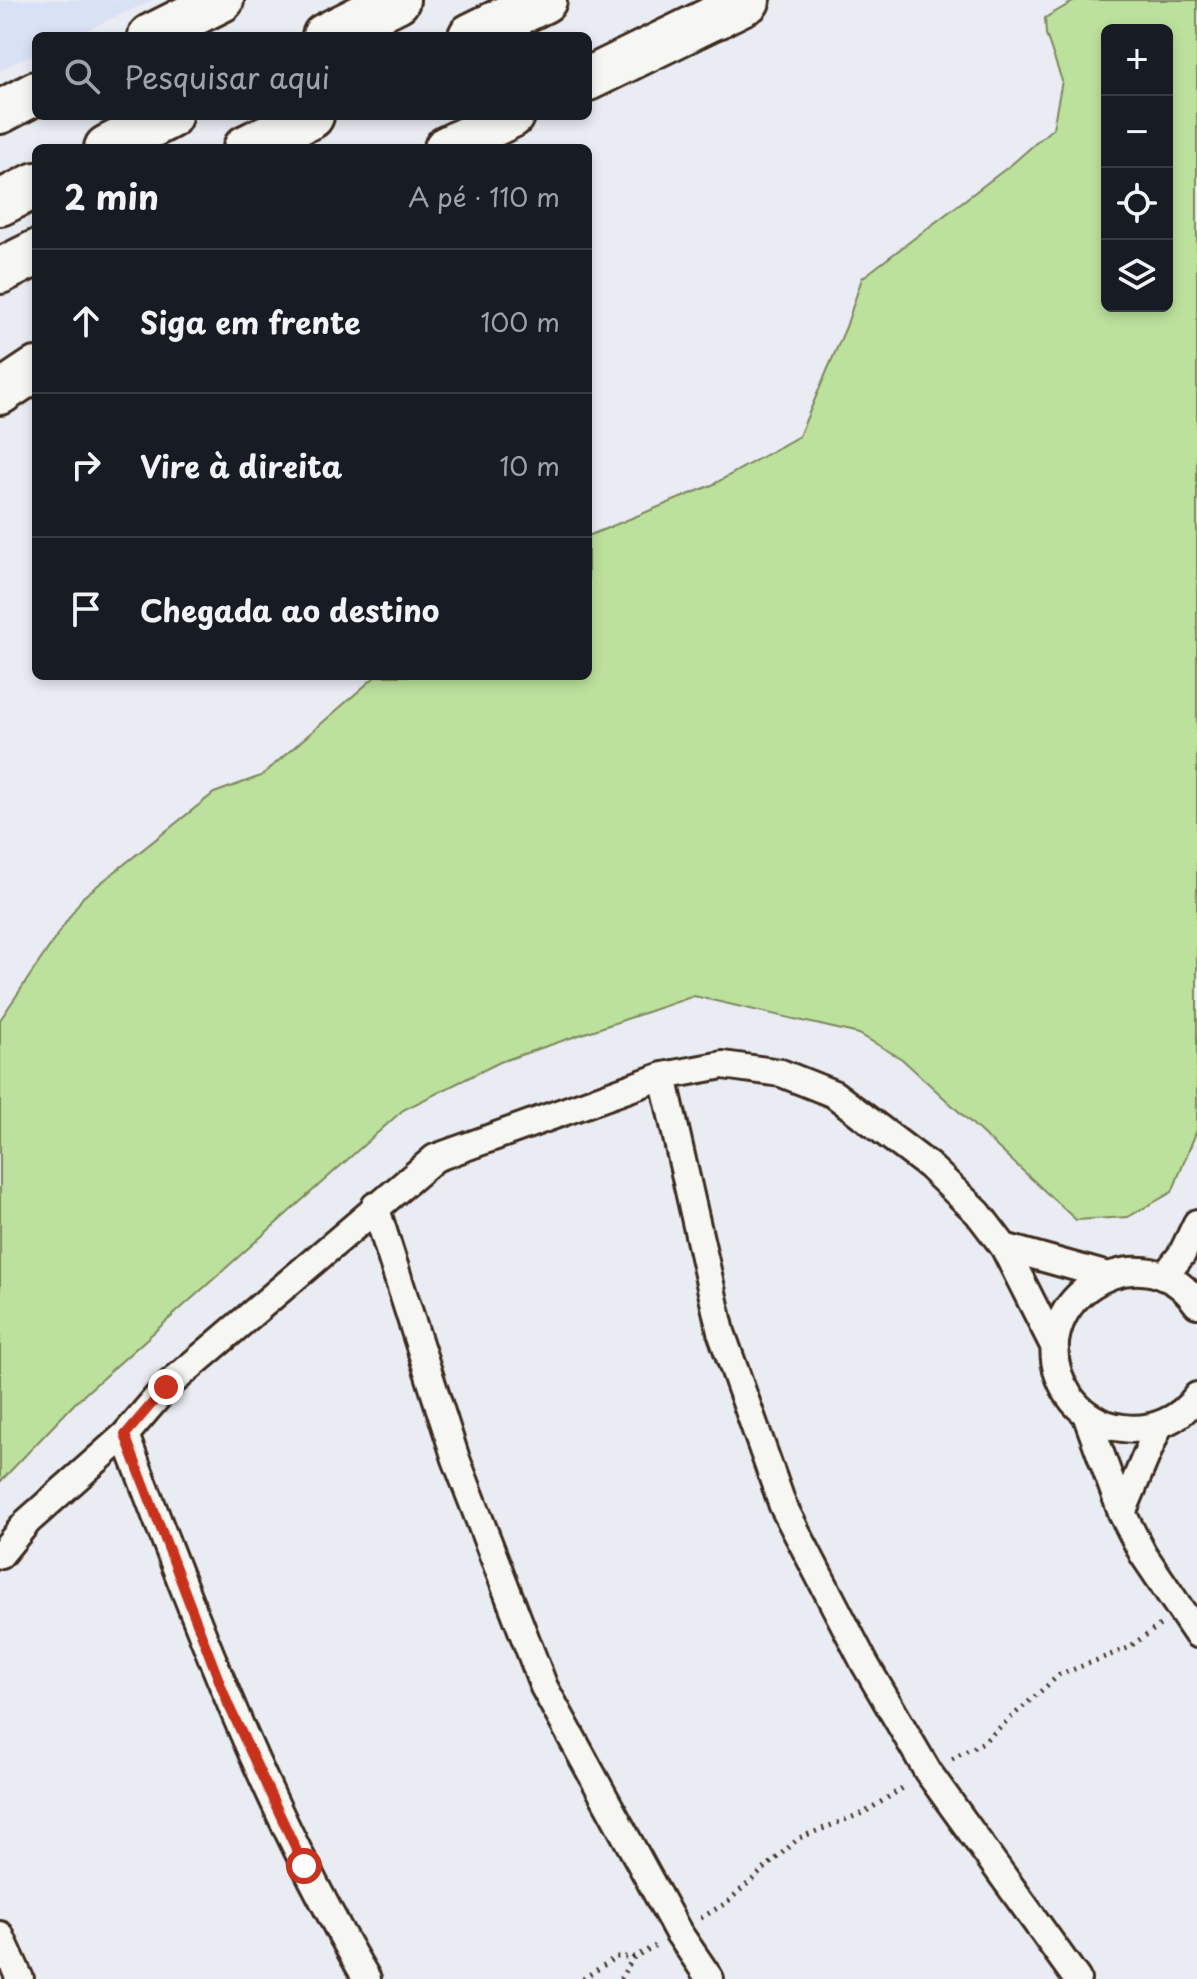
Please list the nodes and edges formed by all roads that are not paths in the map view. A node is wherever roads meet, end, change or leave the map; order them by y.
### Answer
1 (222, 0) edge
2 (397, 0) edge
3 (544, 0) edge
4 (733, 5) edge
5 (349, 20) edge
6 (158, 32) edge
7 (479, 32) edge
8 (592, 77) edge
9 (32, 95) edge
10 (0, 112) edge
11 (161, 120) edge
12 (303, 120) edge
13 (504, 120) edge
14 (115, 144) edge
15 (254, 144) edge
16 (454, 144) edge
17 (32, 187) edge
18 (0, 203) edge
19 (32, 255) edge
20 (0, 271) edge
21 (32, 372) edge
22 (0, 393) edge
23 (663, 1076) junction
24 (375, 1206) junction
25 (1197, 1223) edge
26 (1004, 1247) junction
27 (1108, 1276) junction
28 (1164, 1277) junction
29 (1197, 1304) edge
30 (1055, 1348) junction
31 (1195, 1402) edge
32 (1086, 1414) junction
33 (1159, 1425) junction
34 (125, 1435) junction
35 (1122, 1513) junction
36 (0, 1555) edge
37 (1197, 1634) edge
38 (0, 1935) edge
39 (20, 1979) edge
40 (367, 1979) edge
41 (710, 1979) edge
42 (1077, 1979) edge

1 - 6 main road
2 - 5 highway
3 - 7 highway
4 - 8 main road
9 - 10 main road
11 - 14 highway
12 - 15 highway
13 - 16 main road
17 - 18 highway
19 - 20 highway
21 - 22 main road
23 - 24 street
23 - 26 street
23 - 42 street
24 - 34 street
24 - 41 street
25 - 28 street
26 - 27 street
26 - 30 street
27 - 28 street
27 - 30 street
28 - 29 street
30 - 32 street
31 - 33 street
32 - 33 street
32 - 35 street
33 - 35 street
34 - 36 street
34 - 40 street
35 - 37 street
38 - 39 street

